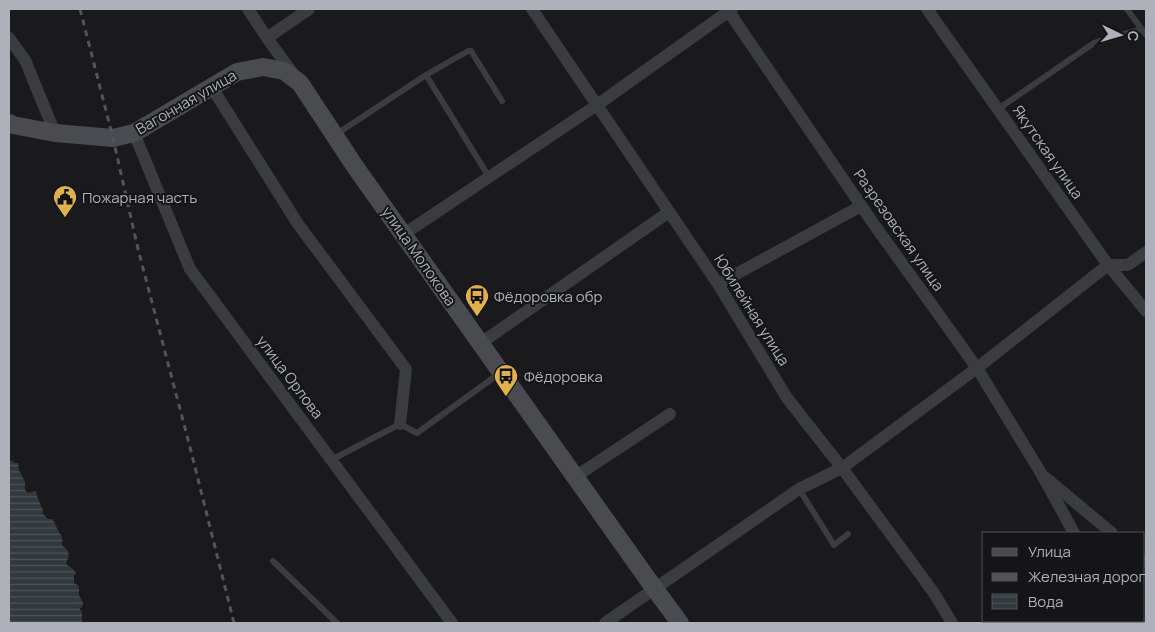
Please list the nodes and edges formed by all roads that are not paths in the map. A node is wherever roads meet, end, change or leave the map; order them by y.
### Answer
1 (248, 9) edge
2 (309, 9) edge
3 (532, 9) edge
4 (729, 9) edge
5 (927, 9) edge
6 (1127, 9) edge
7 (1142, 29) junction
8 (1146, 35) edge
9 (9, 38) edge
10 (267, 38) junction
11 (426, 75) junction
12 (300, 83) junction
13 (211, 86) junction
14 (502, 101) dead end
15 (597, 105) junction
16 (998, 109) junction
17 (9, 123) edge
18 (55, 133) junction
19 (134, 133) junction
20 (334, 136) junction
21 (489, 177) junction
22 (862, 206) junction
23 (669, 212) junction
24 (404, 234) junction
25 (1146, 252) edge
26 (1108, 265) junction
27 (718, 284) junction
28 (1146, 311) edge
29 (480, 343) junction
30 (977, 368) junction
31 (501, 372) junction
32 (670, 414) dead end
33 (400, 424) junction
34 (331, 460) junction
35 (842, 468) junction
36 (1040, 473) junction
37 (575, 477) junction
38 (799, 488) junction
39 (1073, 532) edge
40 (1111, 532) edge
41 (848, 534) dead end
42 (273, 561) dead end
43 (654, 588) junction
44 (337, 623) edge
45 (452, 623) edge
46 (605, 623) edge
47 (680, 623) edge
48 (952, 623) edge

1 - 10 street, улица Молокова
2 - 10 street
3 - 15 street, Юбилейная улица
4 - 15 street
4 - 22 street, Разрезовская улица
5 - 16 street, Якутская улица
6 - 7 lane
7 - 8 lane
7 - 16 lane
9 - 18 street
10 - 12 street, улица Молокова
11 - 14 lane
11 - 20 lane
11 - 21 lane
12 - 13 street, Вагонная улица
12 - 20 street, улица Молокова
13 - 19 street, Вагонная улица
13 - 33 street
15 - 21 street
15 - 23 street, Юбилейная улица
16 - 26 street, Якутская улица
17 - 18 street, Вагонная улица
18 - 19 street, Вагонная улица
19 - 34 street, улица Орлова
20 - 24 street, улица Молокова
21 - 24 street
22 - 27 street
22 - 30 street, Разрезовская улица
23 - 27 street, Юбилейная улица
23 - 29 street
24 - 29 street, улица Молокова
25 - 26 street
26 - 28 street, Якутская улица
26 - 30 street
27 - 35 street, Юбилейная улица
29 - 31 street, улица Молокова
30 - 35 street
30 - 36 street, Разрезовская улица
31 - 33 lane
31 - 37 street, улица Молокова
32 - 37 street
33 - 34 lane
34 - 45 street, улица Орлова
35 - 38 street
35 - 48 street, Юбилейная улица
36 - 39 street, Разрезовская улица
36 - 40 street, Разрезовская улица
37 - 43 street, улица Молокова
38 - 41 lane
38 - 43 street
42 - 44 lane
43 - 46 street
43 - 47 street, улица Молокова

